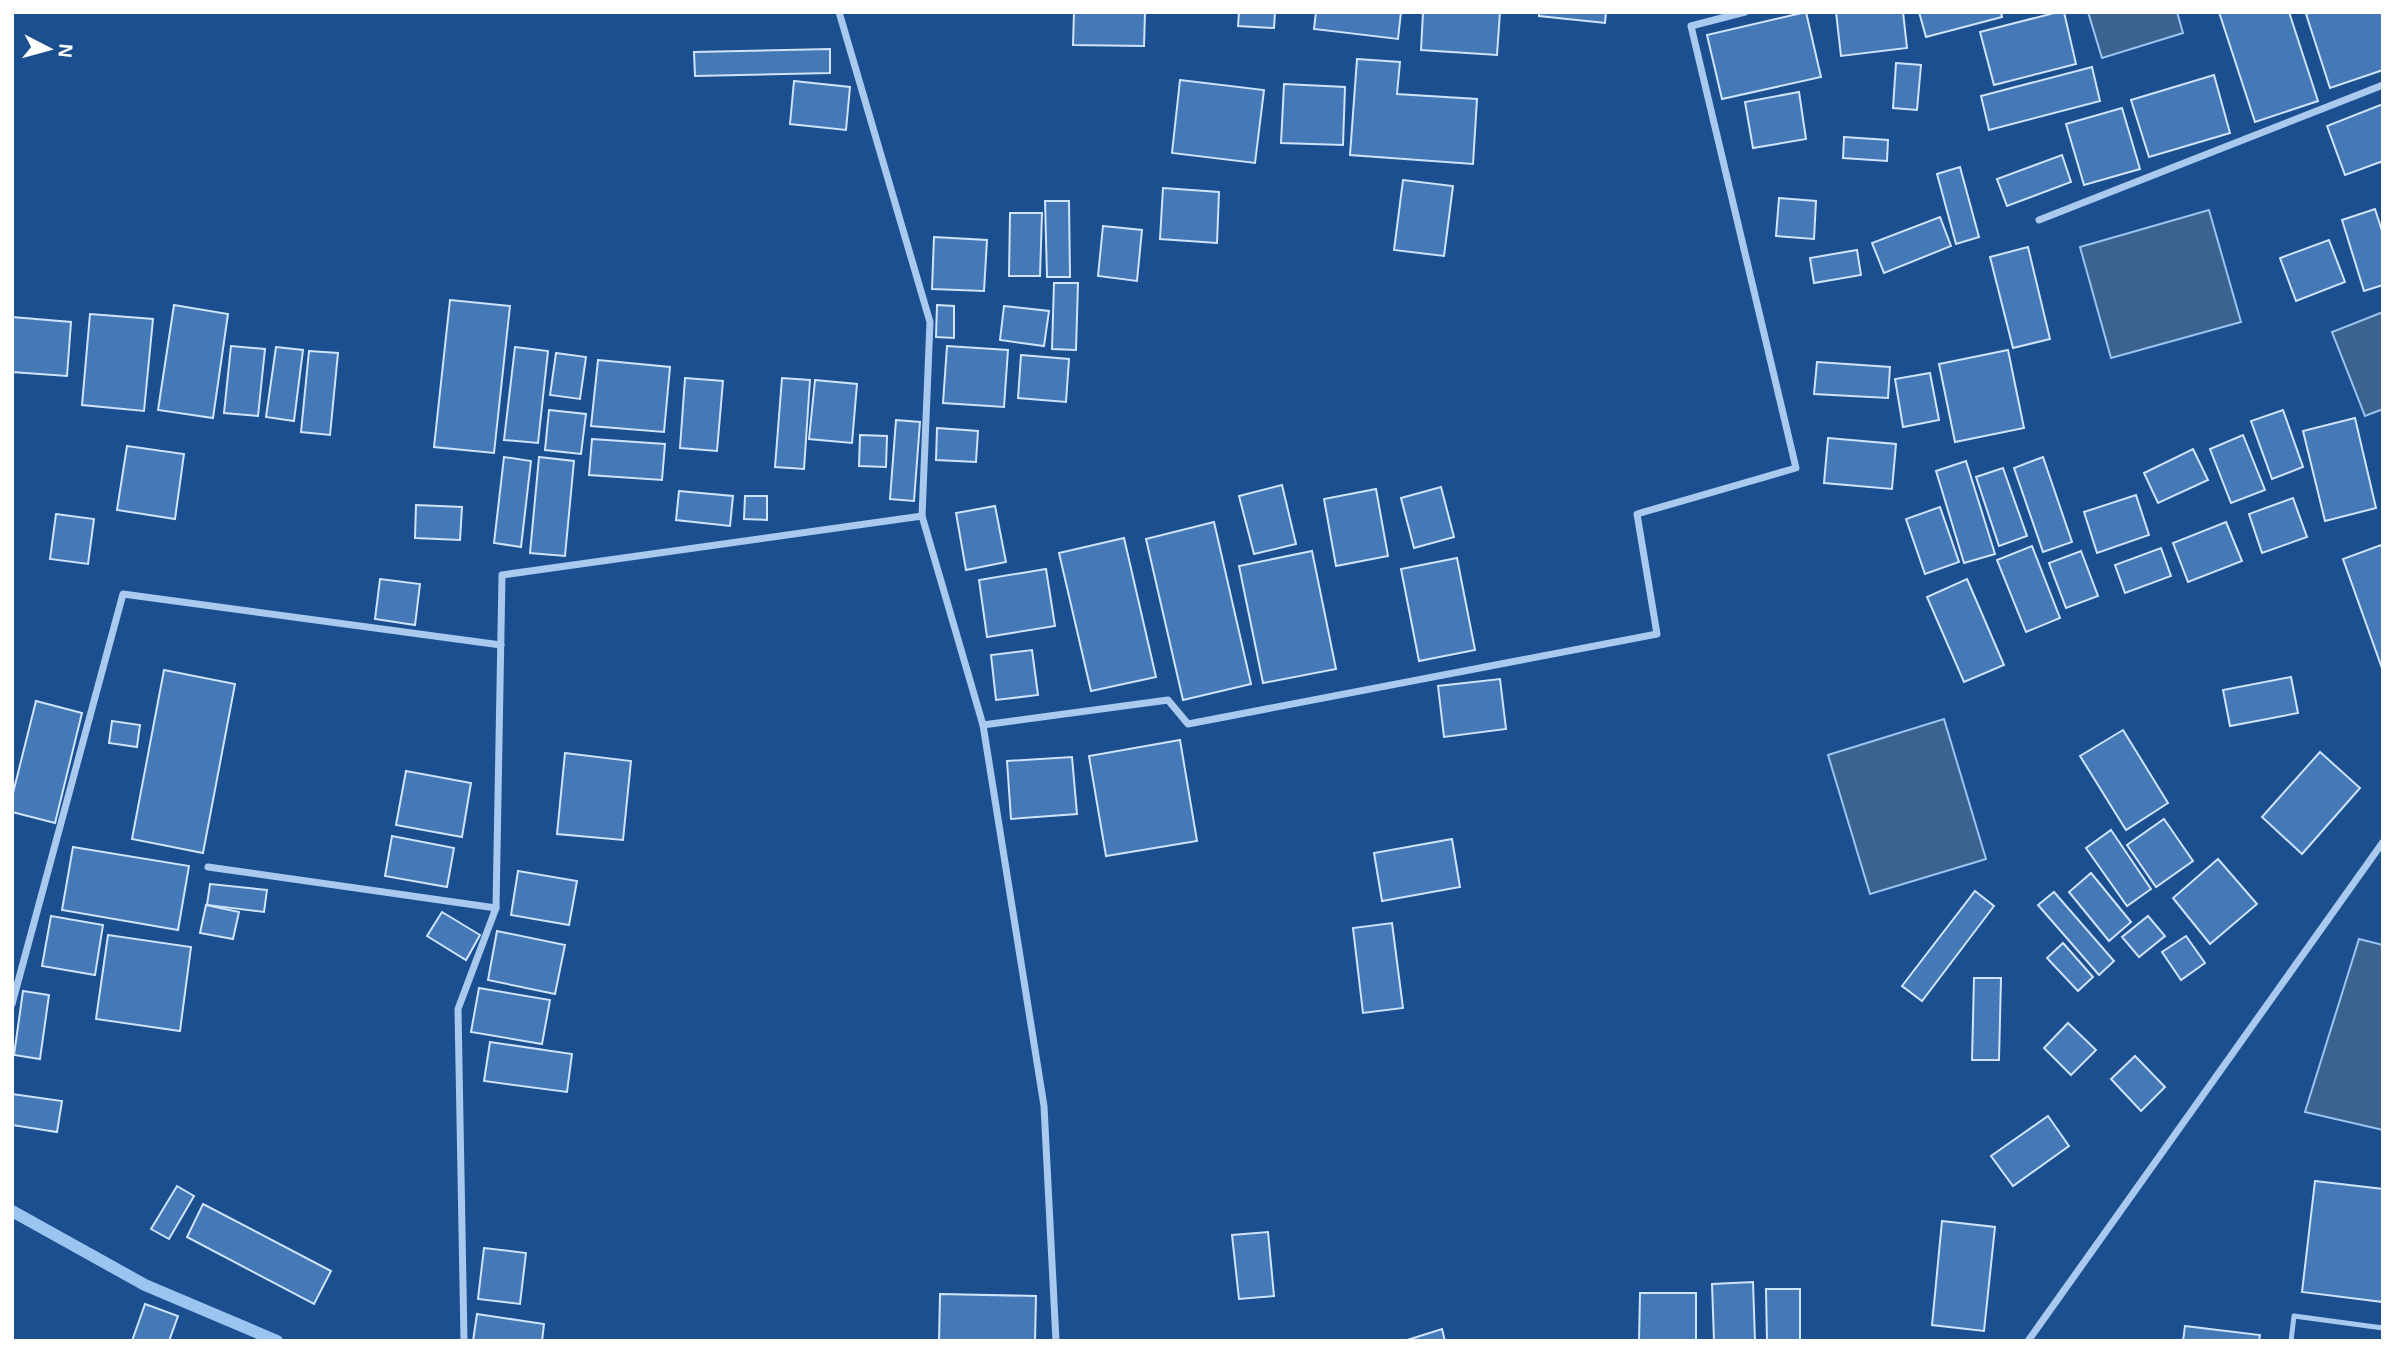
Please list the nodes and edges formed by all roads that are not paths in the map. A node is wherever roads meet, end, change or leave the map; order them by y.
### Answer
1 (839, 12) edge
2 (1745, 12) edge
3 (2383, 85) edge
4 (2039, 220) dead end
5 (922, 516) junction
6 (500, 645) junction
7 (983, 724) junction
8 (2383, 842) edge
9 (208, 867) dead end
10 (496, 908) junction
11 (12, 1003) edge
12 (2383, 1328) edge
13 (464, 1341) edge
14 (1056, 1341) edge
15 (2028, 1341) edge
16 (2291, 1341) edge

1 - 5 street
2 - 7 street
3 - 4 street
5 - 6 street
5 - 7 street
6 - 10 street
6 - 11 street
7 - 14 street
8 - 15 street
9 - 10 street
10 - 13 street
12 - 16 lane

